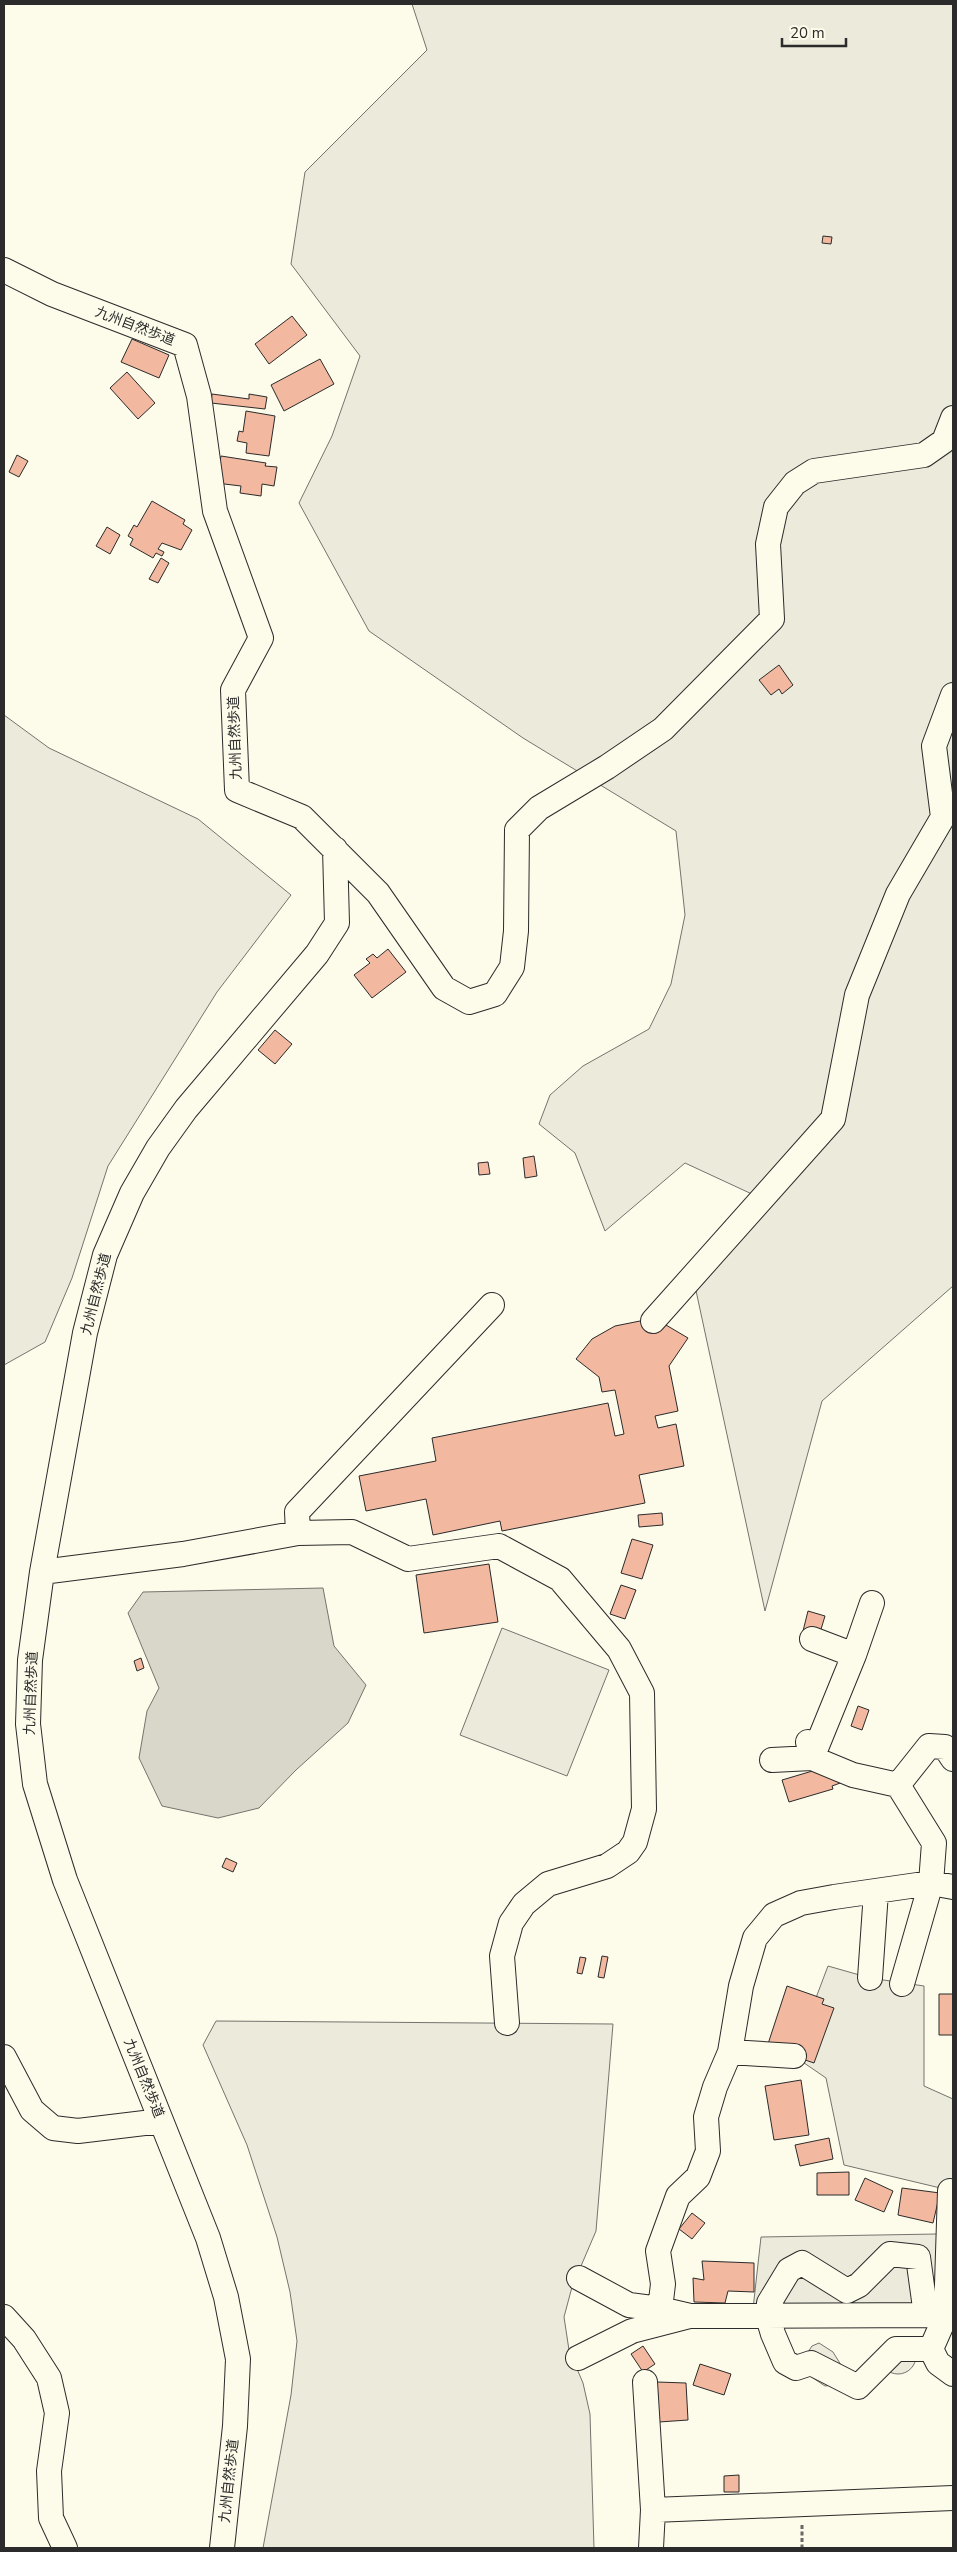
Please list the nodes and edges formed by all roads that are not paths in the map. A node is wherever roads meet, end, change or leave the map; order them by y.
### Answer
1 (4, 270) edge
2 (953, 418) edge
3 (953, 695) edge
4 (335, 848) junction
5 (492, 1305) dead end
6 (653, 1321) dead end
7 (298, 1533) junction
8 (42, 1572) junction
9 (872, 1603) dead end
10 (812, 1638) dead end
11 (854, 1655) junction
12 (809, 1747) junction
13 (953, 1759) edge
14 (772, 1760) dead end
15 (898, 1785) junction
16 (943, 1841) edge
17 (942, 1885) edge
18 (876, 1892) junction
19 (870, 1978) dead end
20 (902, 1984) dead end
21 (507, 2023) dead end
22 (730, 2052) junction
23 (794, 2056) dead end
24 (4, 2057) edge
25 (161, 2121) junction
26 (950, 2191) dead end
27 (579, 2278) dead end
28 (630, 2305) junction
29 (660, 2309) junction
30 (942, 2315) edge
31 (690, 2316) junction
32 (4, 2317) edge
33 (768, 2317) junction
34 (632, 2331) junction
35 (932, 2349) junction
36 (578, 2358) dead end
37 (953, 2374) edge
38 (645, 2382) dead end
39 (953, 2498) edge
40 (653, 2510) junction
41 (65, 2548) edge
42 (222, 2548) edge
43 (651, 2548) edge

1 - 4 street, 九州自然歩道
2 - 4 street
3 - 6 street
4 - 8 street, 九州自然歩道
5 - 7 street
7 - 8 street
7 - 21 street
8 - 25 street, 九州自然歩道
9 - 11 street
10 - 11 street
11 - 12 street
12 - 14 street
12 - 15 street
13 - 15 street
15 - 16 street
16 - 17 street
17 - 18 street
17 - 20 street
18 - 19 street
18 - 22 street
22 - 23 street
22 - 29 street
24 - 25 street
25 - 42 street, 九州自然歩道
26 - 30 street
27 - 28 street
28 - 29 street
28 - 34 street
29 - 31 street
30 - 33 street
30 - 33 street
30 - 35 street
31 - 33 street
31 - 34 street
32 - 41 street
33 - 35 street
34 - 36 street
35 - 37 street
38 - 40 street
39 - 40 street
40 - 43 street

